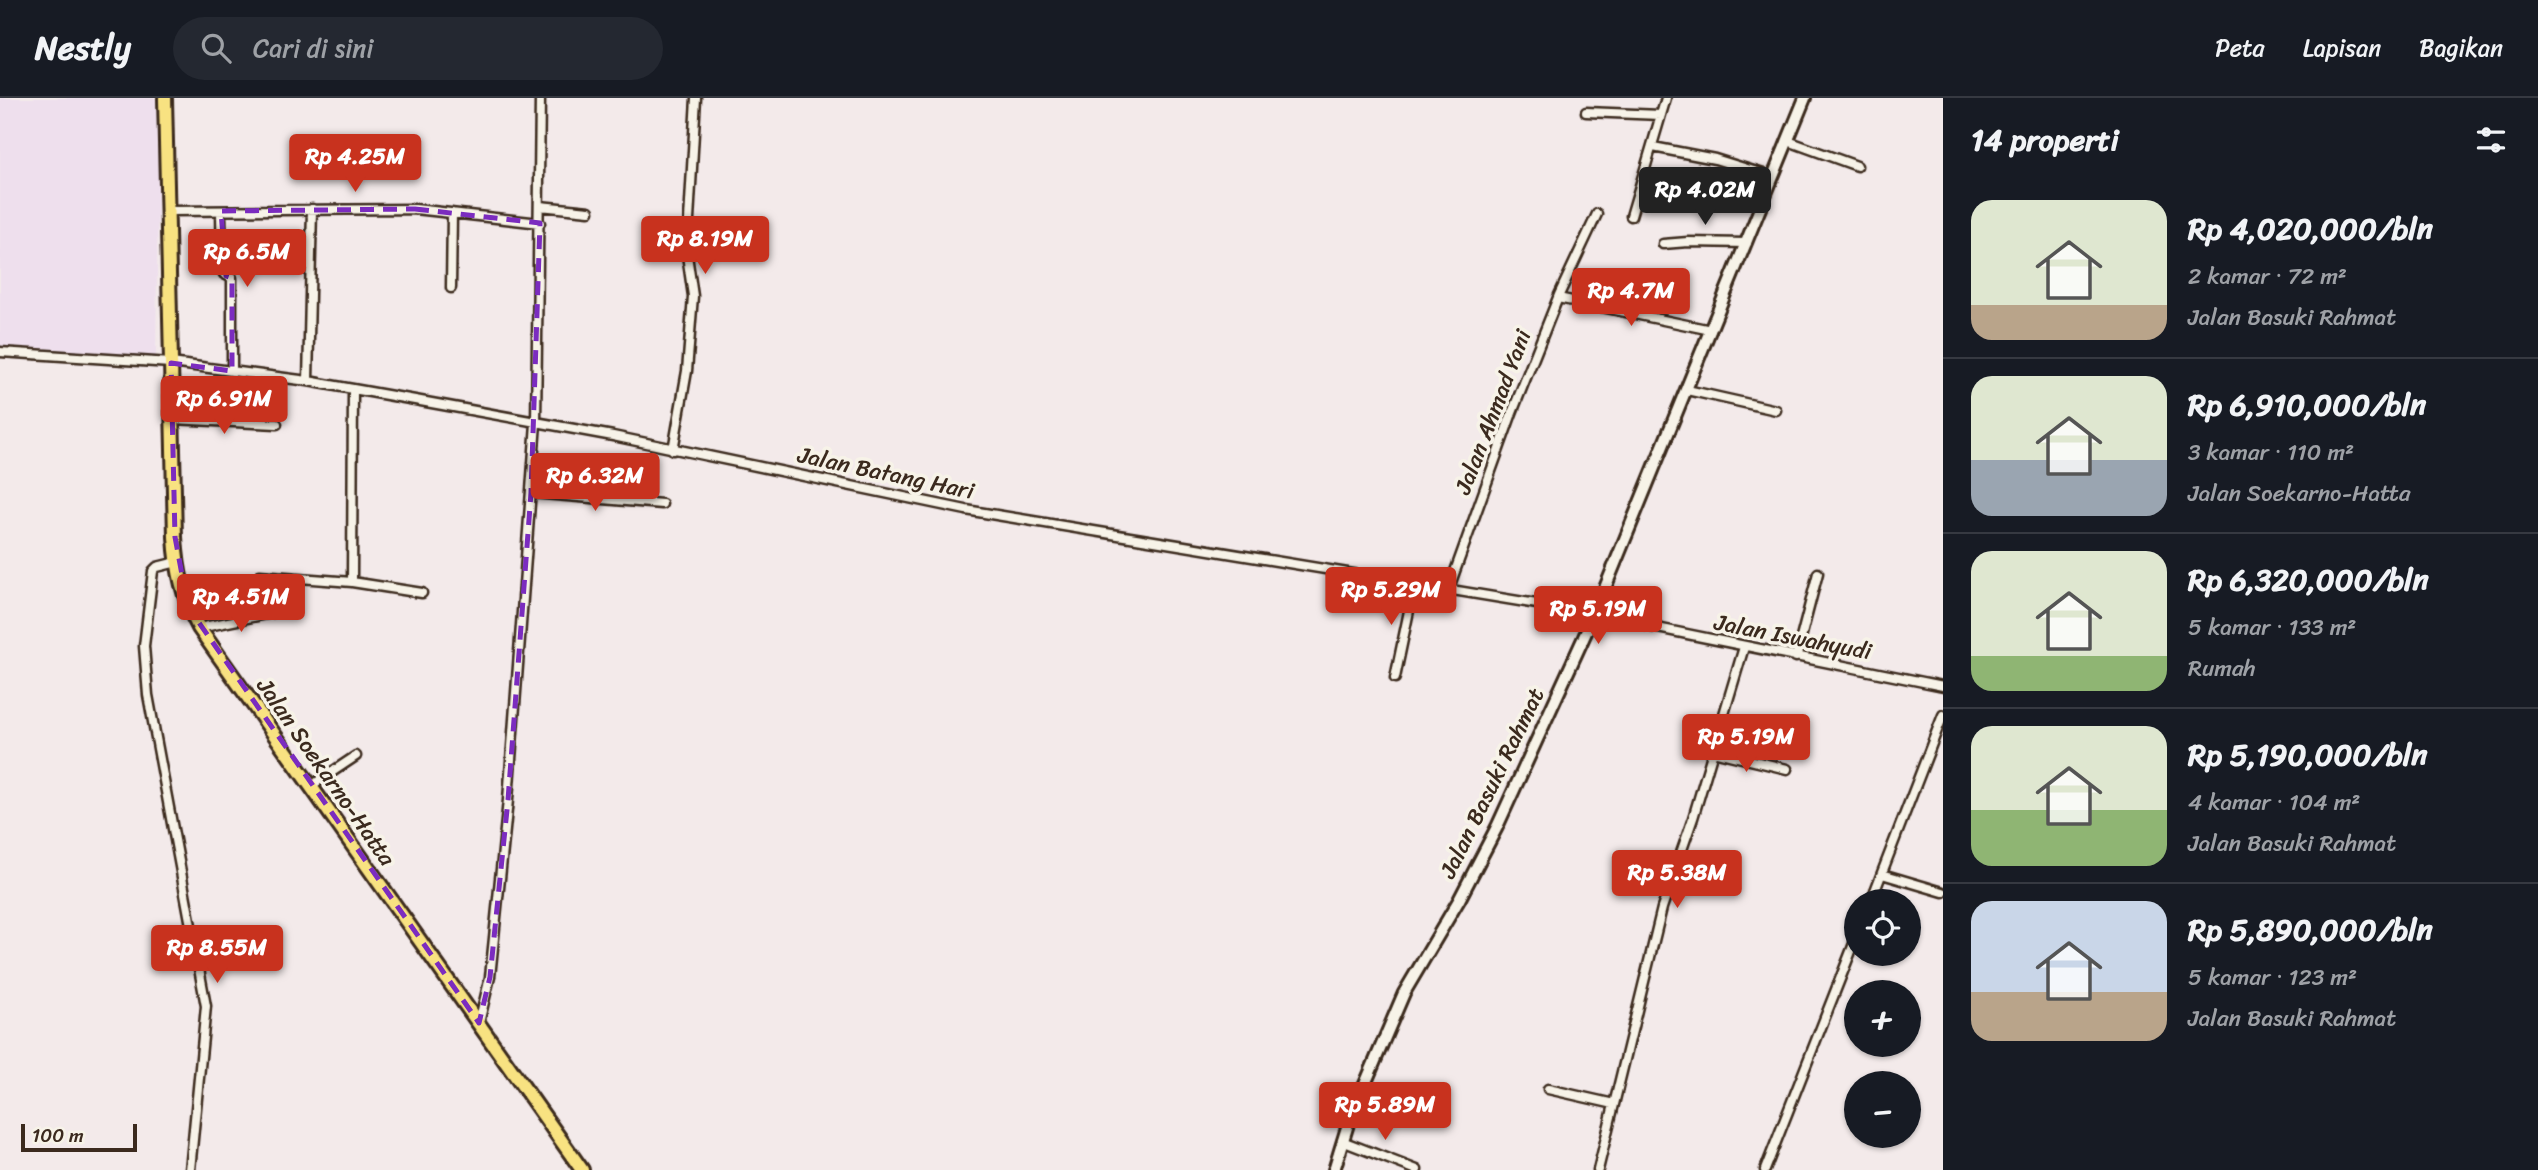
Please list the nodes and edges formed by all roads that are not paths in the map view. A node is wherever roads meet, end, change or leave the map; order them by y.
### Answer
1 (165, 98) edge
2 (540, 98) edge
3 (696, 98) edge
4 (1666, 98) edge
5 (1805, 98) edge
6 (1587, 112) dead end
7 (1661, 115) junction
8 (1788, 141) junction
9 (1653, 147) junction
10 (1857, 166) dead end
11 (1773, 177) junction
12 (540, 206) junction
13 (312, 209) junction
14 (168, 211) junction
15 (222, 211) junction
16 (589, 211) dead end
17 (452, 213) junction
18 (1597, 214) dead end
19 (1630, 216) dead end
20 (540, 223) junction
21 (1746, 243) junction
22 (1662, 244) dead end
23 (451, 288) dead end
24 (1558, 298) junction
25 (1711, 330) junction
26 (0, 352) edge
27 (171, 363) junction
28 (232, 371) junction
29 (308, 382) junction
30 (353, 389) junction
31 (1687, 390) junction
32 (1776, 410) dead end
33 (172, 419) junction
34 (536, 423) junction
35 (277, 424) dead end
36 (673, 450) junction
37 (531, 493) junction
38 (662, 504) dead end
39 (177, 562) junction
40 (1818, 573) dead end
41 (352, 582) junction
42 (1415, 582) junction
43 (1449, 589) junction
44 (422, 593) dead end
45 (277, 612) dead end
46 (1594, 615) junction
47 (251, 617) junction
48 (199, 628) junction
49 (1744, 647) junction
50 (1796, 657) junction
51 (1395, 678) dead end
52 (1943, 686) edge
53 (1943, 715) edge
54 (1713, 751) junction
55 (356, 756) dead end
56 (1787, 769) dead end
57 (311, 786) junction
58 (1882, 874) junction
59 (1876, 889) edge
60 (1943, 892) edge
61 (1845, 966) edge
62 (479, 1023) junction
63 (1548, 1089) dead end
64 (1614, 1104) junction
65 (1342, 1141) junction
66 (1766, 1169) edge
67 (190, 1170) edge
68 (582, 1170) edge
69 (1334, 1170) edge
70 (1417, 1170) edge
71 (1598, 1170) edge
72 (1776, 1170) edge

1 - 14 main road, Jalan Soekarno-Hatta
2 - 12 street
3 - 36 street
4 - 7 street
5 - 8 main road, Jalan Basuki Rahmat
6 - 7 street
7 - 9 street
8 - 10 street
8 - 11 main road, Jalan Basuki Rahmat
9 - 11 street
9 - 19 street
11 - 21 main road, Jalan Basuki Rahmat
12 - 16 street
12 - 20 street
13 - 15 street
13 - 17 street
13 - 29 street
14 - 15 street
14 - 27 main road, Jalan Soekarno-Hatta
15 - 28 street
17 - 20 street
17 - 23 street
18 - 24 street, Jalan Ahmad Yani
20 - 34 street
21 - 22 street
21 - 25 main road, Jalan Basuki Rahmat
24 - 25 street
24 - 43 street, Jalan Ahmad Yani
25 - 31 main road, Jalan Basuki Rahmat
26 - 27 street, Jalan Batang Hari
27 - 28 street, Jalan Batang Hari
27 - 33 main road, Jalan Soekarno-Hatta
28 - 29 street, Jalan Batang Hari
29 - 30 street, Jalan Batang Hari
30 - 34 street, Jalan Batang Hari
30 - 41 street
31 - 32 street
31 - 46 main road, Jalan Basuki Rahmat
33 - 35 street
33 - 39 main road, Jalan Soekarno-Hatta
34 - 36 street, Jalan Batang Hari
34 - 37 street
36 - 42 street, Jalan Batang Hari
37 - 38 street
37 - 62 street
39 - 48 main road, Jalan Soekarno-Hatta
39 - 67 street
40 - 50 street
41 - 44 street
41 - 47 street
42 - 43 street, Jalan Batang Hari
42 - 51 street
43 - 46 street, Jalan Batang Hari
45 - 47 street
46 - 49 street, Jalan Iswahyudi
46 - 65 main road, Jalan Basuki Rahmat
47 - 48 street
48 - 57 main road, Jalan Soekarno-Hatta
49 - 50 street, Jalan Iswahyudi
49 - 54 street
50 - 52 street, Jalan Iswahyudi
53 - 58 street
54 - 56 street
54 - 64 street
55 - 57 street
57 - 62 main road, Jalan Soekarno-Hatta
58 - 59 street
58 - 60 street
61 - 66 street
62 - 68 main road, Jalan Soekarno-Hatta
63 - 64 street
64 - 71 street
65 - 69 main road, Jalan Basuki Rahmat
65 - 70 street
66 - 72 street

